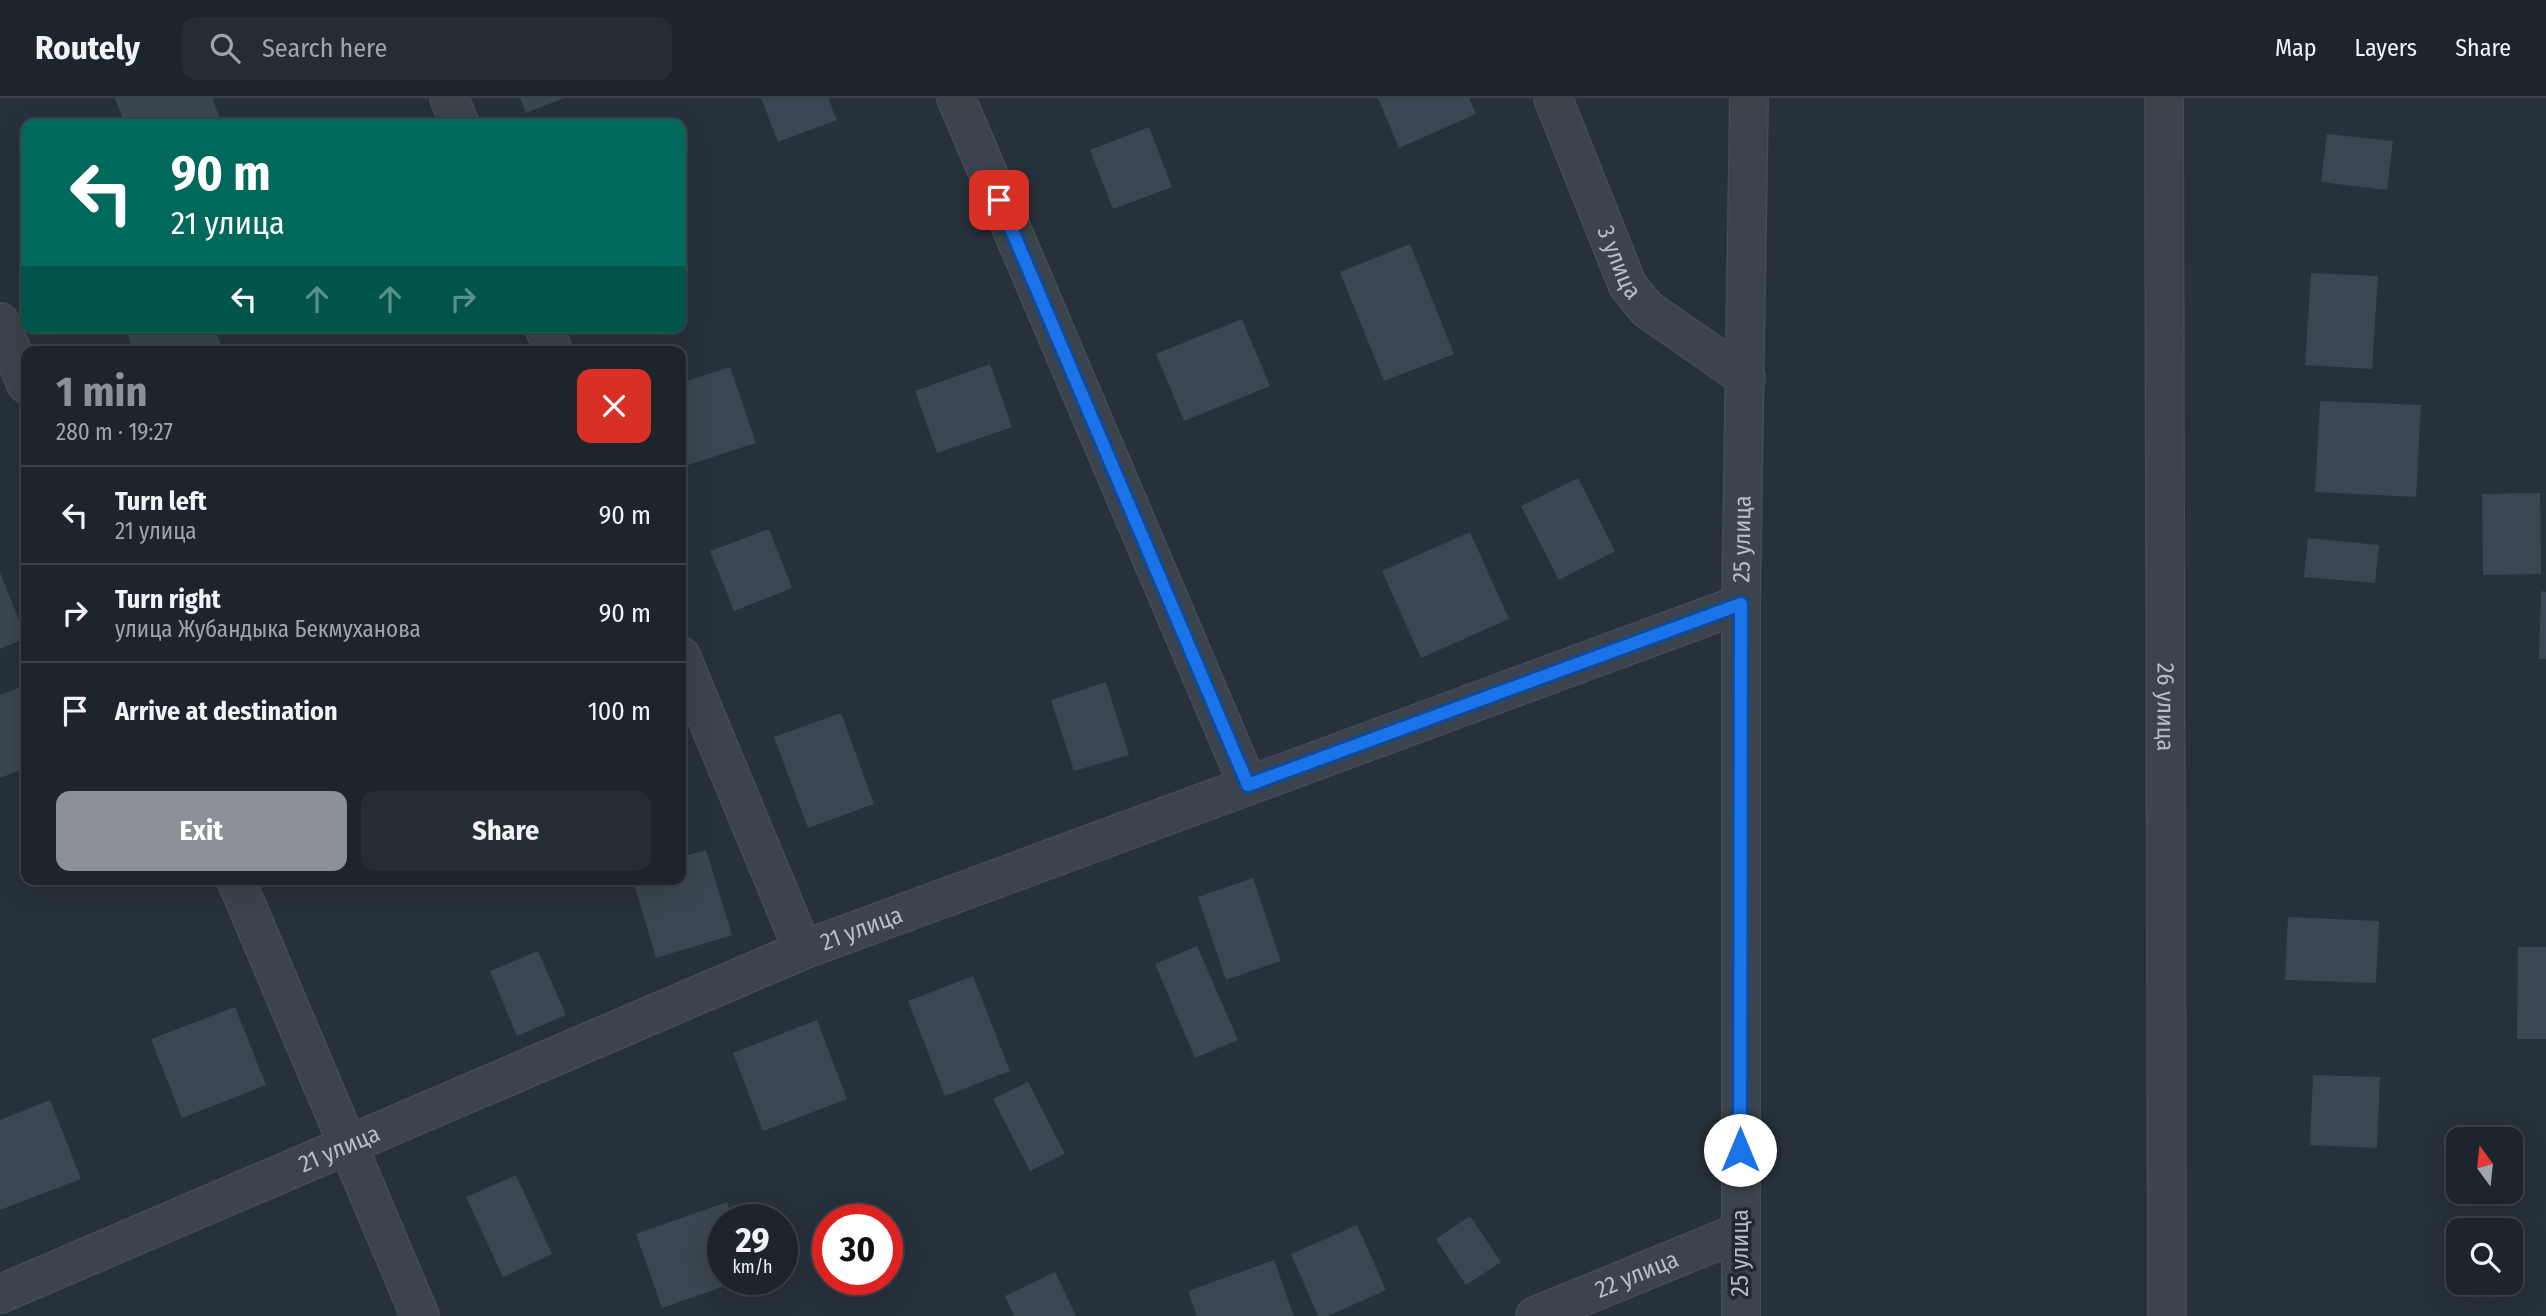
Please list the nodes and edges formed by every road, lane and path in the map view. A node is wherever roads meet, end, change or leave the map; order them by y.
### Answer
1 (449, 98) edge
2 (956, 98) edge
3 (1553, 98) edge
4 (1749, 98) edge
5 (2164, 98) edge
6 (458, 119) edge
7 (0, 322) edge
8 (21, 372) edge
9 (1746, 378) junction
10 (1741, 604) junction
11 (686, 668) edge
12 (1248, 785) junction
13 (238, 885) edge
14 (803, 950) junction
15 (348, 1145) junction
16 (1740, 1232) junction
17 (0, 1294) edge
18 (421, 1316) edge
19 (1535, 1316) edge
20 (1741, 1316) edge
21 (2167, 1316) edge

1 - 6 street
2 - 12 street
3 - 9 street, 3 улица
4 - 9 street, 25 улица
5 - 21 street, 26 улица
7 - 8 street
9 - 10 street, 25 улица
10 - 12 street, 21 улица
10 - 16 street, 25 улица
11 - 14 street
12 - 14 street, 21 улица
13 - 15 street
14 - 15 street, 21 улица
15 - 17 street, 21 улица
15 - 18 street
16 - 19 street, 22 улица
16 - 20 street, 25 улица

